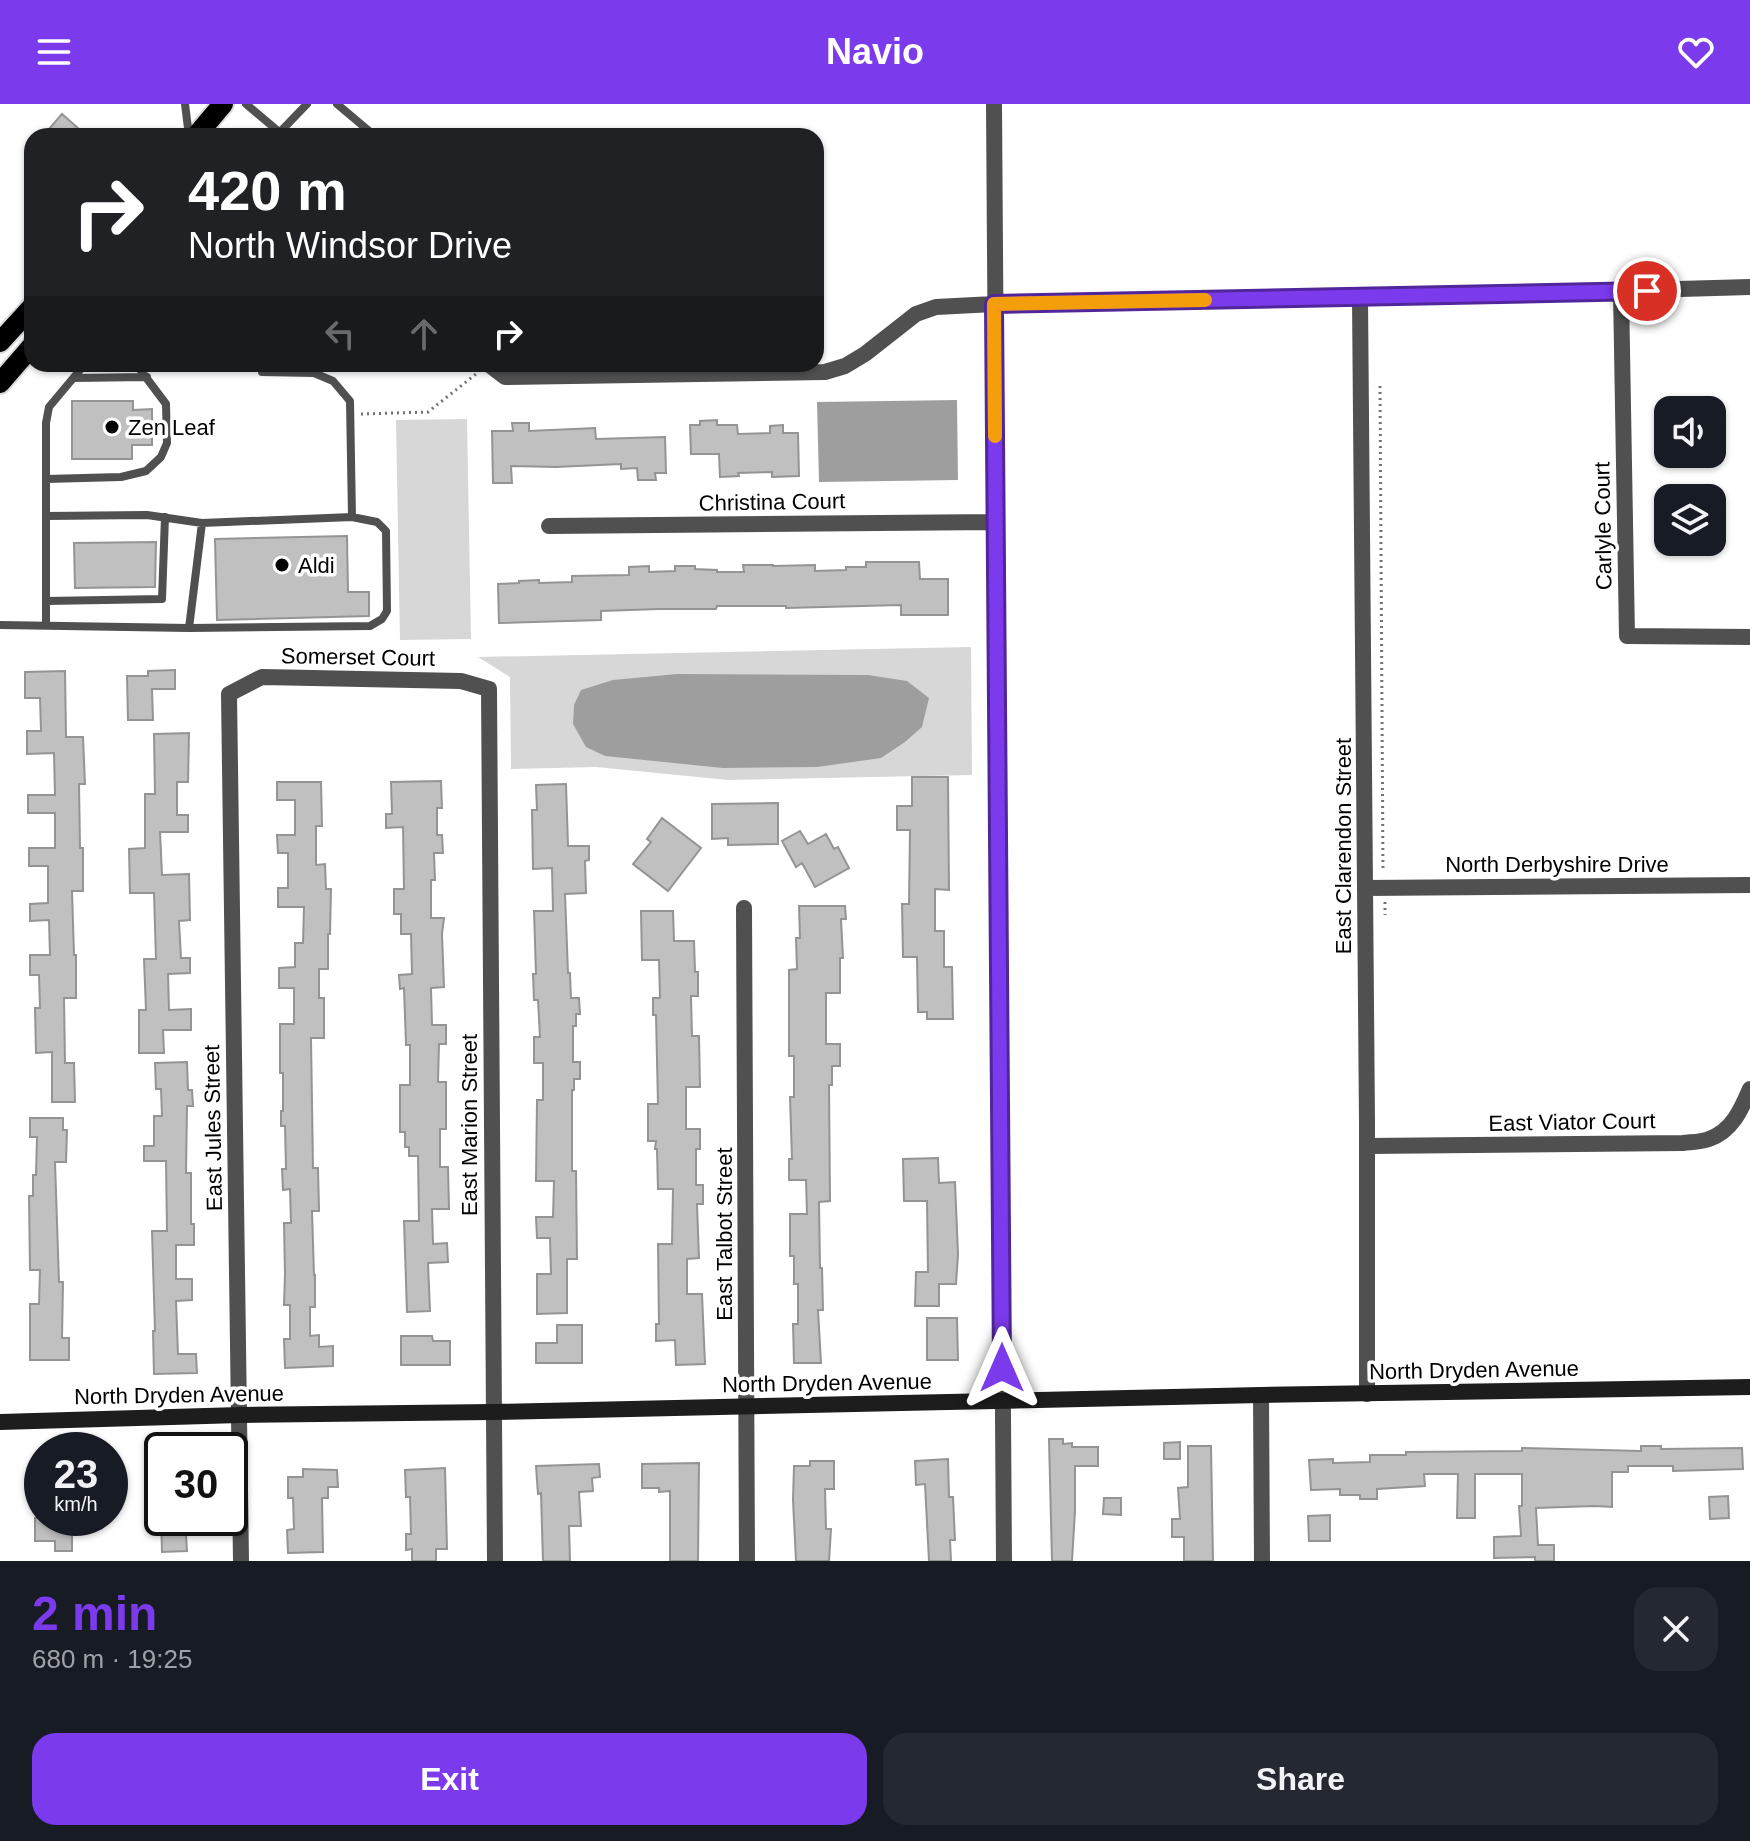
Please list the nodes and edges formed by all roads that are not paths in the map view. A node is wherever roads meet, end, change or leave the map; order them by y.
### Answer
1 (185, 104) edge
2 (223, 104) edge
3 (246, 104) edge
4 (307, 104) edge
5 (337, 104) edge
6 (994, 104) edge
7 (188, 128) edge
8 (203, 128) edge
9 (275, 128) edge
10 (287, 128) edge
11 (366, 128) edge
12 (1750, 287) edge
13 (1621, 292) junction
14 (1360, 298) junction
15 (994, 304) junction
16 (24, 316) edge
17 (0, 342) edge
18 (24, 355) edge
19 (79, 372) edge
20 (143, 372) edge
21 (262, 372) edge
22 (499, 372) edge
23 (147, 377) junction
24 (74, 378) junction
25 (0, 383) edge
26 (46, 479) junction
27 (46, 516) junction
28 (165, 517) junction
29 (352, 517) junction
30 (995, 522) junction
31 (202, 523) junction
32 (549, 526) dead end
33 (46, 601) junction
34 (0, 625) edge
35 (46, 625) junction
36 (189, 628) junction
37 (1750, 637) edge
38 (489, 689) joint
39 (229, 694) joint
40 (1750, 885) edge
41 (1365, 888) junction
42 (744, 908) dead end
43 (1750, 1089) edge
44 (1367, 1146) junction
45 (1750, 1387) edge
46 (1367, 1394) junction
47 (1261, 1395) junction
48 (1003, 1401) junction
49 (747, 1407) junction
50 (493, 1412) junction
51 (240, 1415) junction
52 (0, 1422) edge
53 (241, 1561) edge
54 (495, 1561) edge
55 (747, 1561) edge
56 (1004, 1561) edge
57 (1262, 1561) edge

1 - 7 lane
2 - 8 main road
3 - 9 lane
4 - 10 lane
5 - 11 lane
6 - 15 street
12 - 13 street
13 - 14 street
13 - 37 street, Carlyle Court
14 - 15 street
14 - 41 street, East Clarendon Street
15 - 22 street
15 - 30 street
16 - 17 main road
18 - 25 main road
19 - 24 lane
20 - 23 lane
21 - 29 lane
23 - 24 lane
23 - 26 lane
24 - 26 lane
26 - 27 lane
27 - 28 lane
27 - 33 lane
28 - 31 lane
28 - 33 lane
29 - 31 lane
29 - 36 lane
30 - 32 street, Christina Court
30 - 48 street
31 - 36 lane
33 - 35 lane
34 - 35 lane
35 - 36 lane
38 - 39 street, Somerset Court
38 - 50 street, East Marion Street
39 - 51 street, East Jules Street
40 - 41 street, North Derbyshire Drive
41 - 44 street, East Clarendon Street
42 - 49 street, East Talbot Street
43 - 44 street, East Viator Court
44 - 46 street, East Clarendon Street
45 - 46 street, North Dryden Avenue
46 - 47 street, North Dryden Avenue
47 - 48 street, North Dryden Avenue
47 - 57 street
48 - 49 street, North Dryden Avenue
48 - 56 street
49 - 50 street, North Dryden Avenue
49 - 55 street, East Talbot Street
50 - 51 street, North Dryden Avenue
50 - 54 street, East Marion Street
51 - 52 street, North Dryden Avenue
51 - 53 street, East Jules Street

